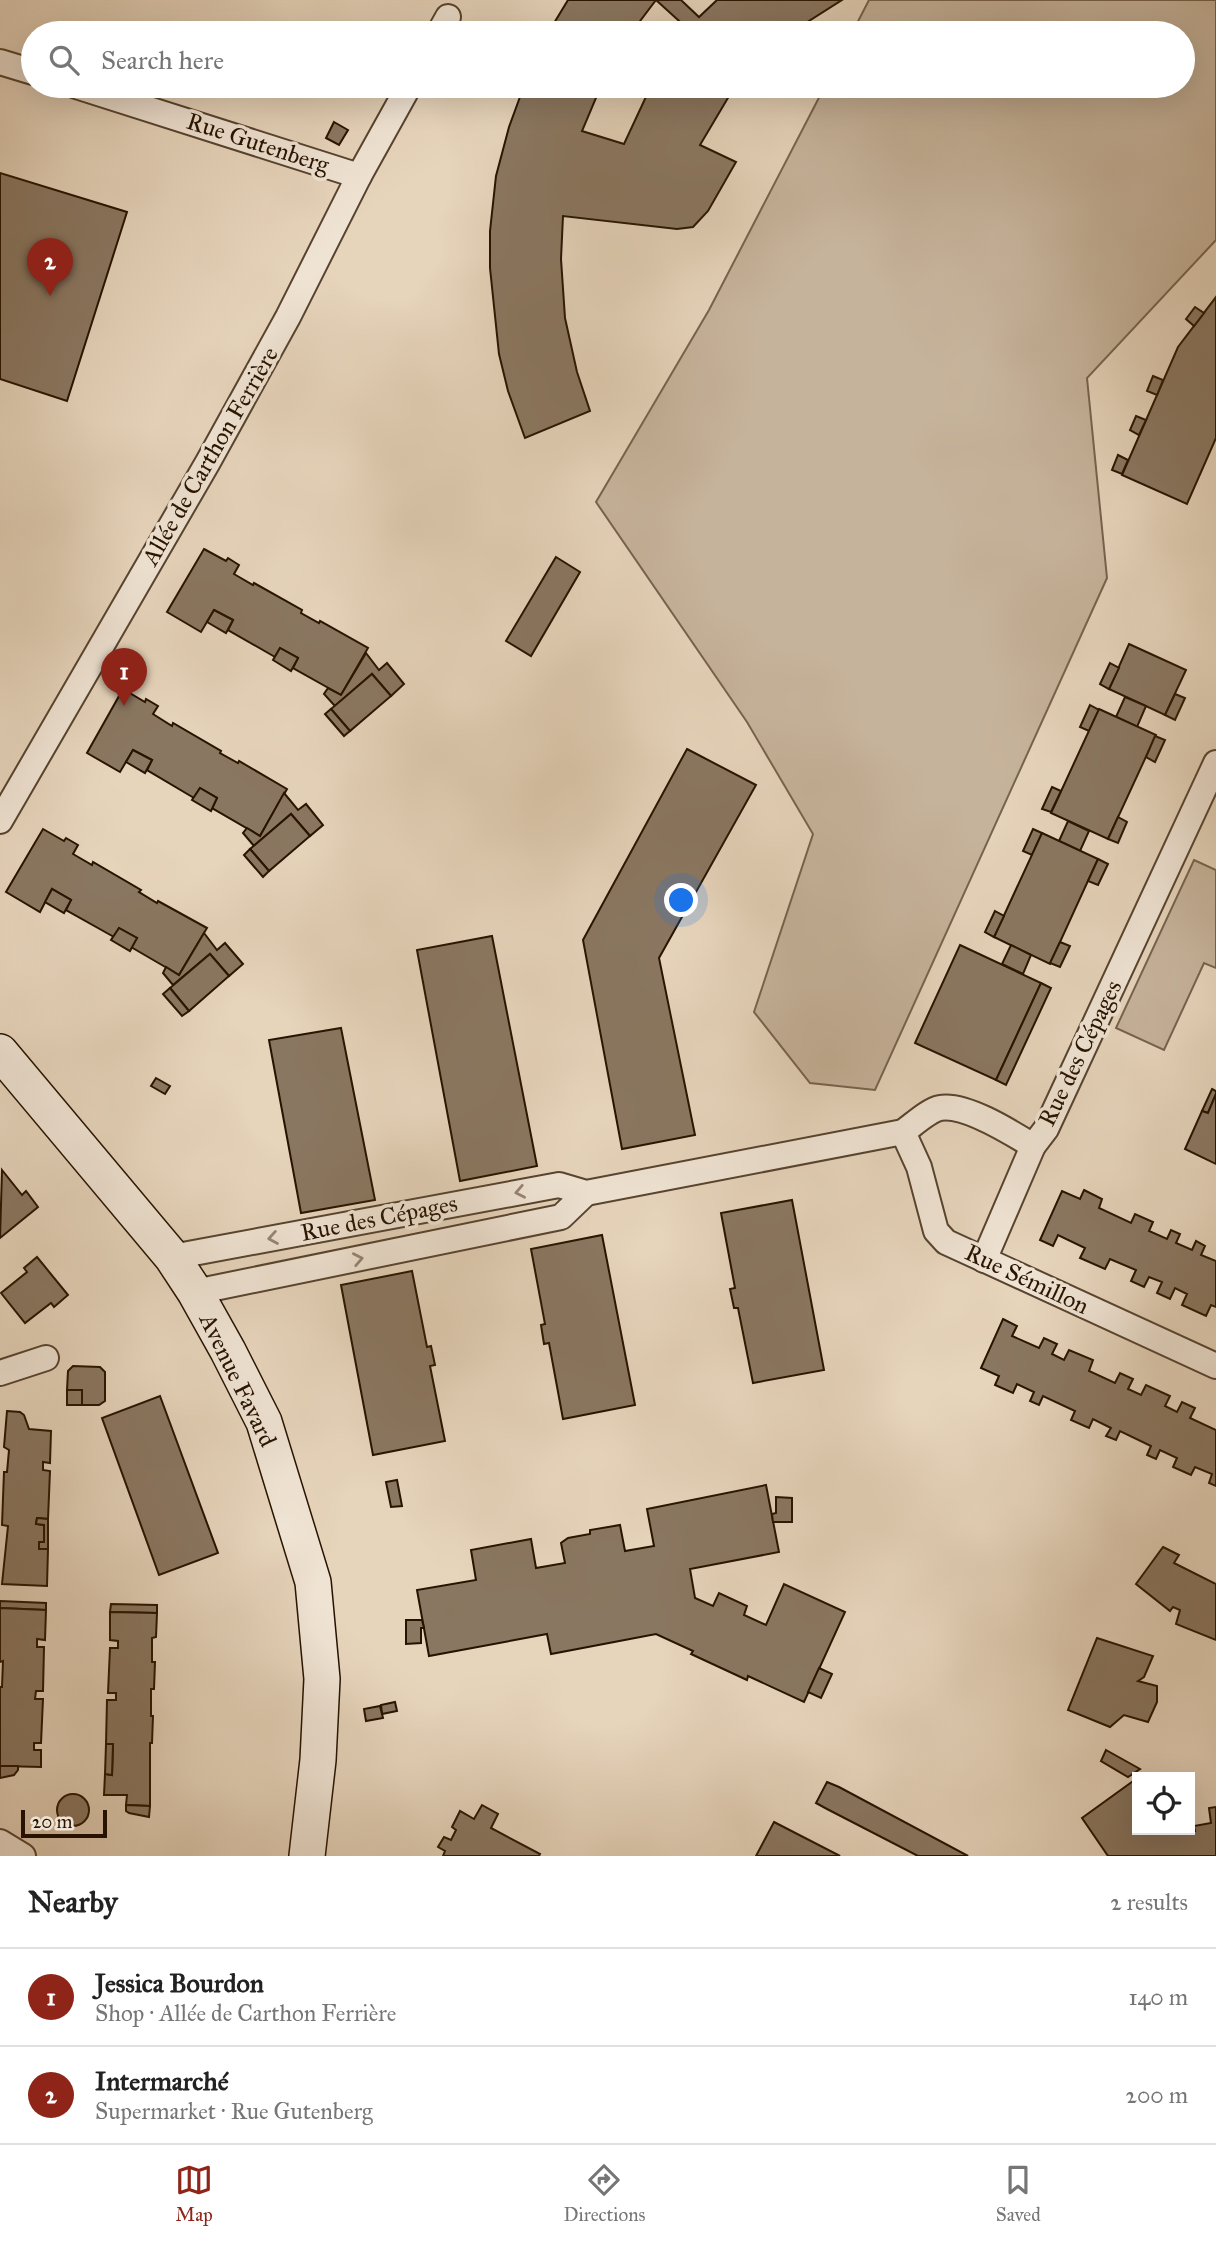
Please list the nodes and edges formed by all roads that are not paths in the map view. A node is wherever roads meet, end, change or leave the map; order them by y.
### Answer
1 (0, 62) edge
2 (21, 68) edge
3 (114, 98) edge
4 (402, 98) edge
5 (359, 176) junction
6 (1216, 764) edge
7 (0, 821) edge
8 (0, 1052) edge
9 (903, 1132) junction
10 (1033, 1146) junction
11 (586, 1193) junction
12 (172, 1257) junction
13 (984, 1260) junction
14 (195, 1292) junction
15 (46, 1358) dead end
16 (1216, 1366) edge
17 (0, 1373) edge
18 (0, 1842) edge
19 (23, 1856) edge
20 (307, 1856) edge

1 - 2 street
3 - 5 street, Rue Gutenberg
4 - 5 street, Allée de Carthon Ferrière
5 - 7 street, Allée de Carthon Ferrière
6 - 10 street, Rue des Cépages
8 - 12 street, Avenue Favard
9 - 10 street, Rue des Cépages
9 - 11 street, Rue des Cépages
9 - 13 street, Rue Sémillon
10 - 13 street
11 -> 12 street, Rue des Cépages
14 -> 11 street, Rue des Cépages
12 - 14 street, Avenue Favard
13 - 16 street, Rue Sémillon
14 - 20 street, Avenue Favard
15 - 17 street
18 - 19 street

